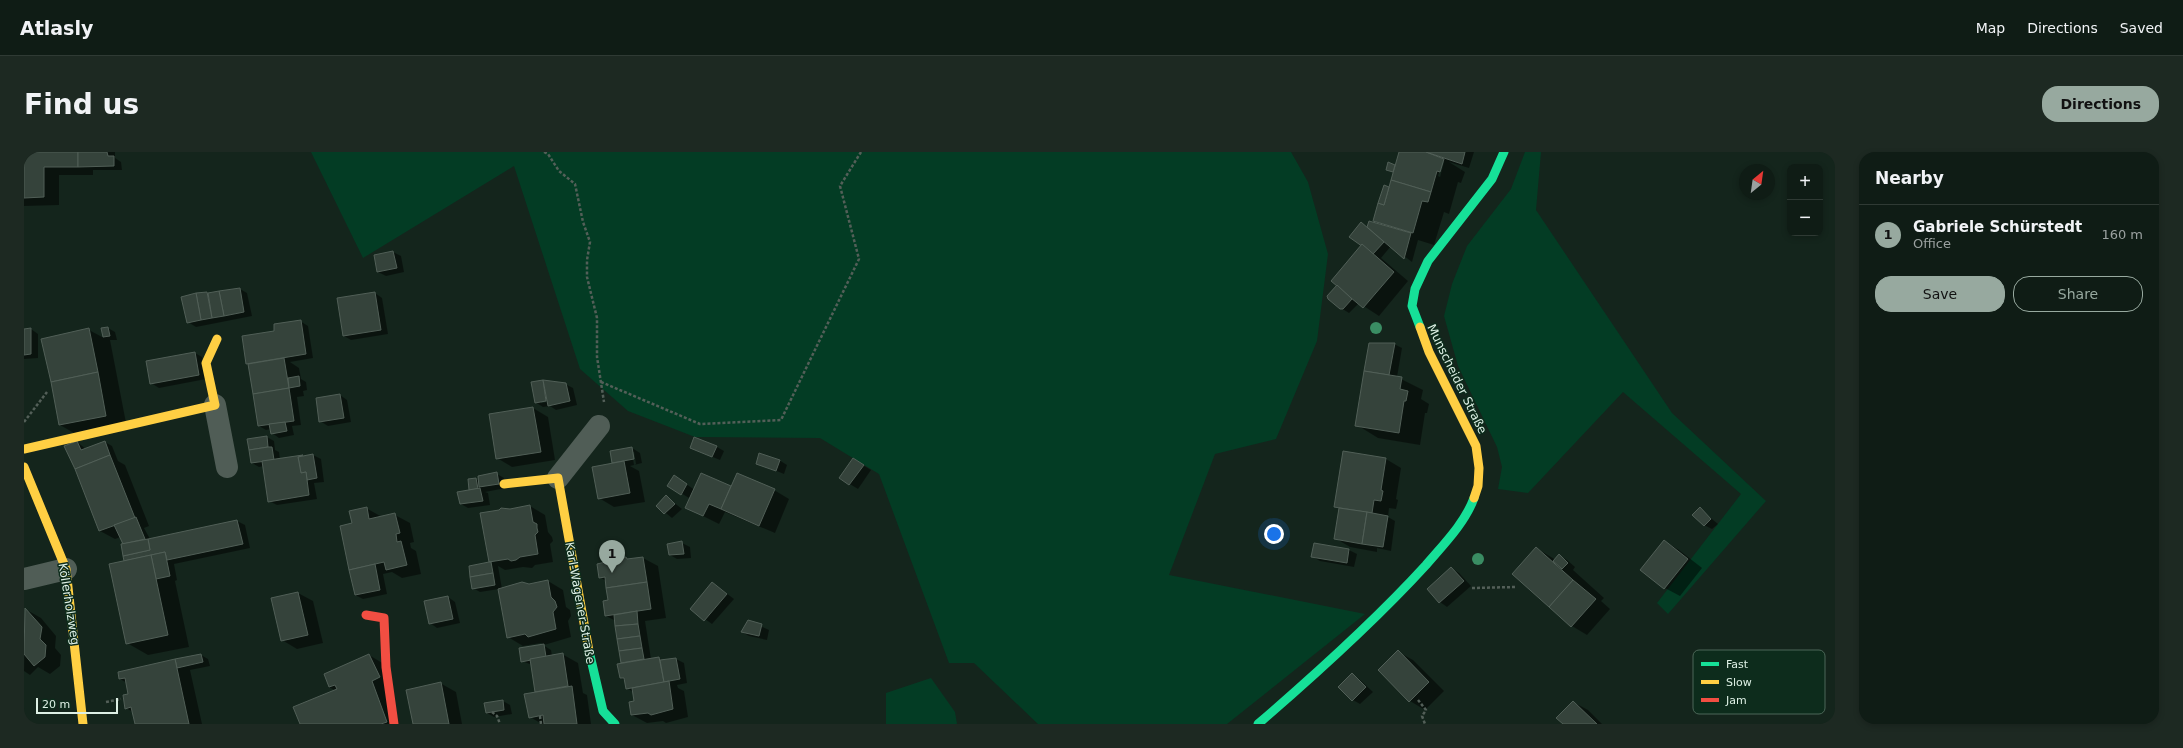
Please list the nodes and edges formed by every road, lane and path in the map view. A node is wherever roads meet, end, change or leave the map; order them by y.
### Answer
1 (544, 152) edge
2 (861, 152) edge
3 (1504, 152) edge
4 (217, 339) dead end
5 (601, 382) junction
6 (47, 392) dead end
7 (215, 405) junction
8 (24, 422) edge
9 (599, 426) joint
10 (24, 449) edge
11 (24, 467) edge
12 (227, 467) dead end
13 (558, 478) junction
14 (504, 484) dead end
15 (66, 569) junction
16 (24, 579) edge
17 (1516, 587) dead end
18 (1472, 588) dead end
19 (366, 615) dead end
20 (1418, 700) dead end
21 (492, 712) dead end
22 (541, 717) dead end
23 (83, 724) edge
24 (394, 724) edge
25 (500, 724) edge
26 (541, 724) edge
27 (615, 724) edge
28 (1258, 724) edge
29 (1425, 724) edge

1 - 5 path
2 - 5 path
3 - 28 street, Munscheider Straße
4 - 7 street
5 - 9 path
6 - 8 path
7 - 10 street
7 - 12 street
9 - 13 street
11 - 15 street, Köllerholzweg
13 - 14 street
13 - 27 street, Karl-Wagener-Straße
15 - 16 street
15 - 23 street, Köllerholzweg
17 - 18 path
19 - 24 street
20 - 29 path
21 - 25 path
22 - 26 path

